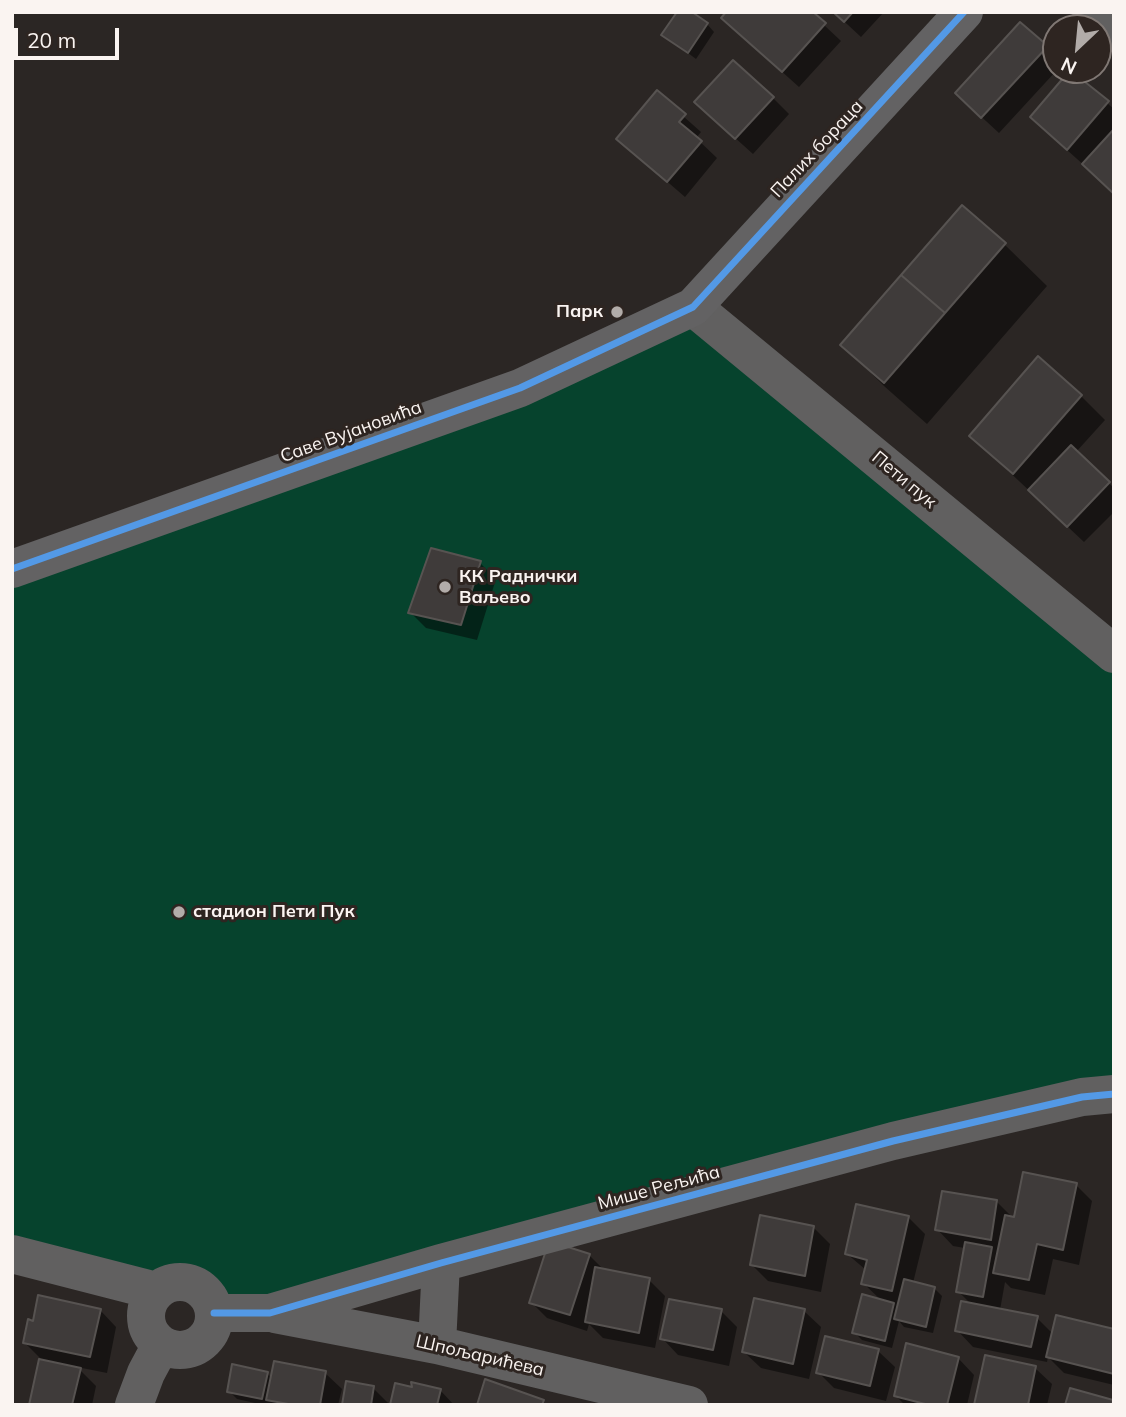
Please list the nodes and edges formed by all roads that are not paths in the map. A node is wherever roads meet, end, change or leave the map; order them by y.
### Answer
1 (964, 12) edge
2 (1091, 12) edge
3 (1114, 33) edge
4 (693, 307) junction
5 (12, 569) edge
6 (1114, 654) edge
7 (1114, 1094) edge
8 (12, 1254) edge
9 (441, 1263) junction
10 (156, 1292) junction
11 (214, 1313) junction
12 (270, 1313) junction
13 (161, 1345) junction
14 (436, 1345) junction
15 (135, 1404) edge
16 (689, 1405) edge

1 - 4 street, Палих бораца
2 - 3 street
4 - 5 street, Саве Вујановића
4 - 6 street, Пети пук
7 - 9 street, Мише Рељића
8 - 10 street
9 - 12 street, Мише Рељића
9 - 14 street
10 - 11 street
10 - 13 street
11 - 12 street, Мише Рељића
11 - 13 street
12 - 14 street, Шпољарићева
13 - 15 street
14 - 16 street, Шпољарићева

